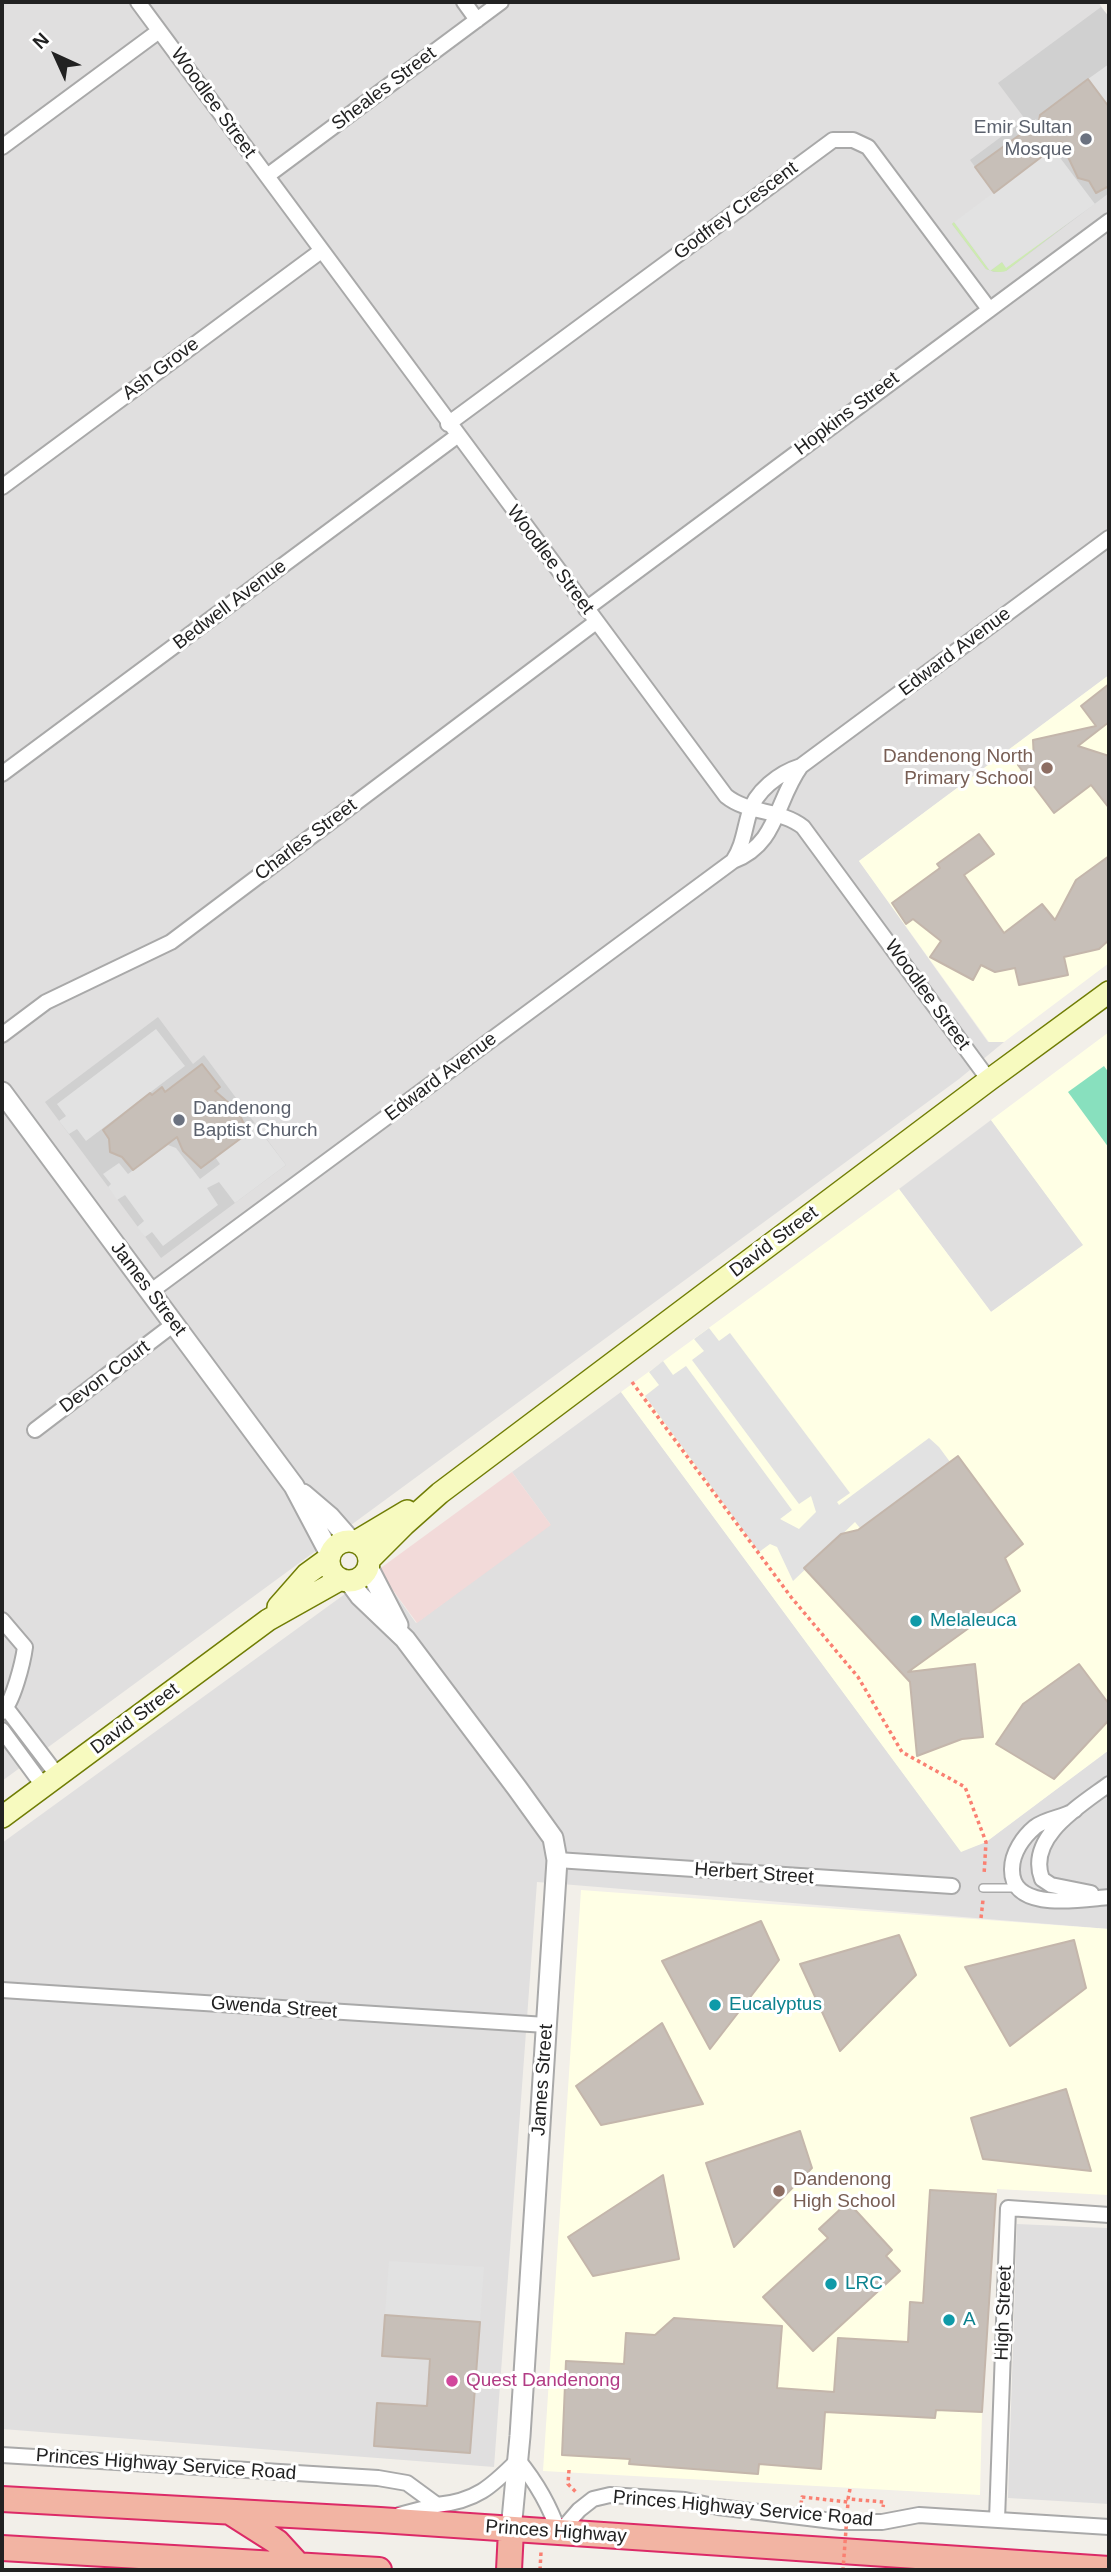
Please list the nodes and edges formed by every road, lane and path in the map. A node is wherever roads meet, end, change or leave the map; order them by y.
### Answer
1 (138, 2) edge
2 (464, 2) edge
3 (501, 2) edge
4 (477, 20) junction
5 (159, 30) junction
6 (2, 147) edge
7 (267, 176) junction
8 (1109, 221) edge
9 (321, 251) junction
10 (989, 309) junction
11 (453, 430) junction
12 (2, 487) edge
13 (1109, 538) edge
14 (586, 609) junction
15 (596, 622) junction
16 (801, 766) junction
17 (2, 774) edge
18 (750, 809) junction
19 (776, 814) junction
20 (733, 861) junction
21 (1109, 992) edge
22 (2, 1035) edge
23 (989, 1080) junction
24 (5, 1102) edge
25 (150, 1293) junction
26 (174, 1324) junction
27 (632, 1382) dead end
28 (35, 1430) dead end
29 (294, 1486) junction
30 (440, 1493) junction
31 (353, 1541) junction
32 (330, 1556) junction
33 (368, 1564) junction
34 (345, 1580) junction
35 (2, 1620) edge
36 (268, 1620) junction
37 (405, 1639) junction
38 (4, 1710) edge
39 (2, 1730) edge
40 (51, 1781) junction
41 (1109, 1784) edge
42 (1075, 1810) junction
43 (2, 1817) edge
44 (986, 1842) dead end
45 (557, 1860) junction
46 (1042, 1879) junction
47 (952, 1886) dead end
48 (984, 1888) dead end
49 (1018, 1888) junction
50 (1109, 1896) edge
51 (2, 1990) edge
52 (546, 2025) junction
53 (1109, 2215) edge
54 (2, 2455) edge
55 (518, 2460) junction
56 (569, 2470) dead end
57 (2, 2499) edge
58 (587, 2504) junction
59 (801, 2504) dead end
60 (437, 2505) junction
61 (230, 2512) junction
62 (380, 2520) junction
63 (997, 2520) junction
64 (1109, 2527) edge
65 (511, 2530) junction
66 (559, 2533) junction
67 (2, 2547) edge
68 (209, 2566) edge
69 (247, 2566) edge
70 (301, 2568) edge
71 (336, 2569) edge
72 (1109, 2569) edge
73 (379, 2570) edge
74 (509, 2570) edge
75 (843, 2570) edge

1 - 5 street, Woodlee Street
2 - 4 street
3 - 4 street, Sheales Street
4 - 7 street, Sheales Street
5 - 6 street
5 - 7 street, Woodlee Street
7 - 9 street, Woodlee Street
8 - 10 street, Hopkins Street
9 - 11 street, Woodlee Street
9 - 12 street, Ash Grove
10 - 11 street, Godfrey Crescent
10 - 14 street, Hopkins Street
11 - 14 street, Woodlee Street
11 - 17 street, Bedwell Avenue
13 - 16 street, Edward Avenue
14 - 15 street, Woodlee Street
15 - 18 street, Woodlee Street
15 - 22 street, Charles Street
16 - 18 street, Edward Avenue
16 - 19 street, Edward Avenue
18 - 19 street, Woodlee Street
18 - 20 street, Edward Avenue
19 - 20 street, Edward Avenue
19 - 23 street, Woodlee Street
20 - 25 street, Edward Avenue
21 - 23 main road, David Street
23 - 30 main road, David Street
24 - 25 street, James Street
25 - 26 street, James Street
26 - 28 street, Devon Court
26 - 29 street, James Street
27 - 44 path
29 - 31 street, James Street
29 - 32 street, James Street
30 - 31 main road, David Street
30 - 33 main road, David Street
31 - 32 main road
31 - 33 main road
32 - 34 main road
32 - 36 main road, David Street
33 - 34 main road
33 - 37 street, James Street
34 - 36 main road, David Street
34 - 37 street, James Street
35 - 38 street
36 - 40 main road, David Street
37 - 45 street, James Street
38 - 40 street
39 - 40 street
40 - 43 main road, David Street
41 - 42 street
42 - 46 street
42 - 49 street
45 - 47 street, Herbert Street
45 - 52 street, James Street
46 - 49 street
46 - 50 street
48 - 49 lane
49 - 50 street
51 - 52 street, Gwenda Street
52 - 55 street, James Street
53 - 63 street, High Street
54 - 60 street, Princes Highway Service Road
55 - 60 street
55 - 65 street, James Street
55 - 66 street
56 - 58 path
57 - 61 highway, Princes Highway
58 - 63 street, Princes Highway Service Road
58 - 66 street, Princes Highway Service Road
59 - 75 path, bridge
60 - 62 street
61 - 62 highway, Princes Highway
61 - 70 highway
62 - 65 highway, Princes Highway
63 - 64 street, Princes Highway Service Road
65 - 66 highway, Princes Highway
65 - 74 highway, James Street
66 - 72 highway, Princes Highway
67 - 68 highway
68 - 69 highway
69 - 70 highway
70 - 71 highway
71 - 73 highway

